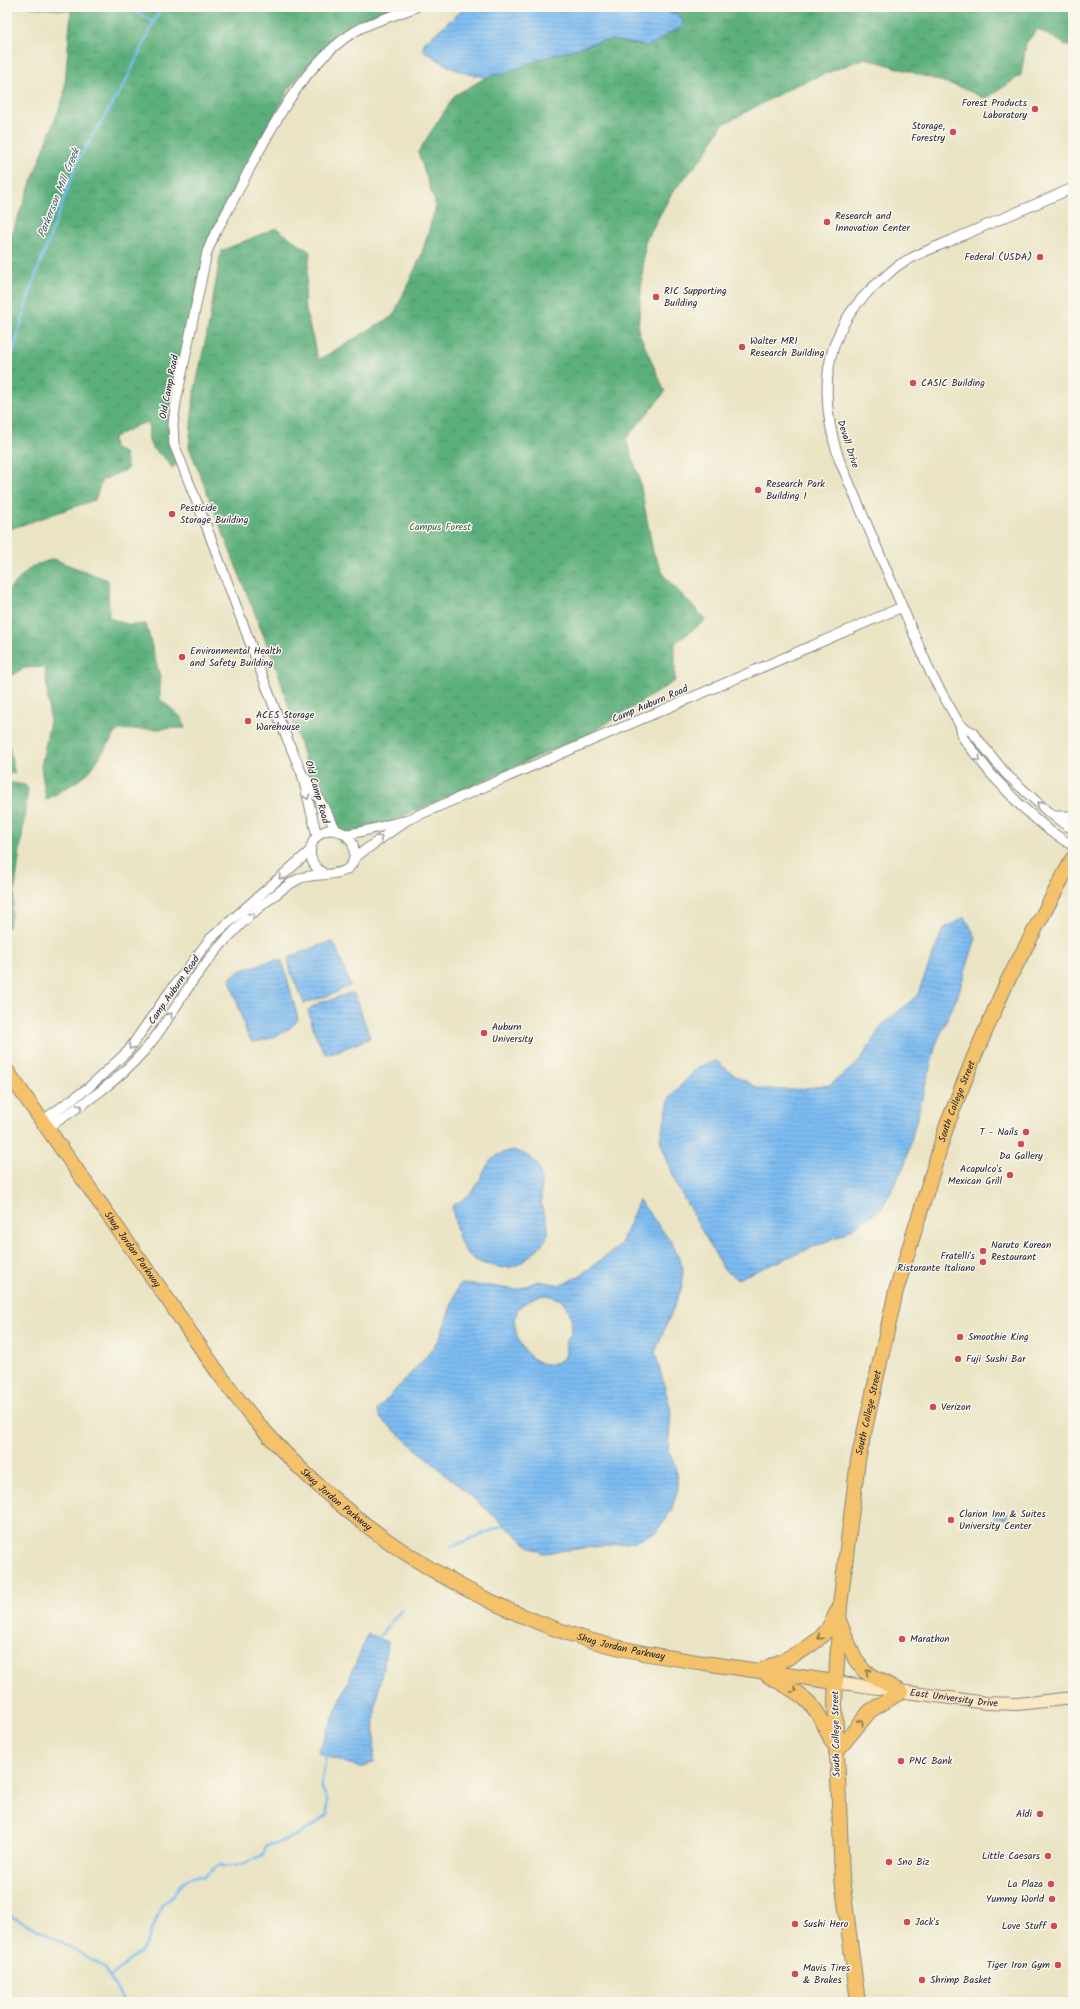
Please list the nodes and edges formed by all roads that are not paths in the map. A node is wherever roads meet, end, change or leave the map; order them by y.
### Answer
1 (416, 7) edge
2 (1073, 188) edge
3 (902, 607) junction
4 (960, 725) junction
5 (302, 774) junction
6 (1054, 816) junction
7 (1073, 816) edge
8 (407, 820) junction
9 (1073, 830) edge
10 (340, 832) junction
11 (317, 836) junction
12 (1073, 846) edge
13 (310, 851) junction
14 (354, 858) junction
15 (1073, 858) edge
16 (323, 873) junction
17 (7, 1071) edge
18 (45, 1124) junction
19 (840, 1605) junction
20 (840, 1621) junction
21 (760, 1671) junction
22 (835, 1682) junction
23 (901, 1692) junction
24 (1073, 1698) edge
25 (836, 1752) junction
26 (858, 2002) edge

1 - 5 street, Old Camp Road
2 - 3 street, Devall Drive
3 - 4 street, Devall Drive
3 - 8 street, Camp Auburn Road
6 -> 4 street
4 -> 12 street
5 - 10 street, Old Camp Road
5 -> 11 street, Old Camp Road
6 - 7 street
6 - 9 street
8 - 10 street, Camp Auburn Road
14 -> 8 street, Camp Auburn Road
10 - 11 street
10 - 14 street
11 - 13 street
13 - 16 street
13 -> 18 street, Camp Auburn Road
14 - 16 street
15 - 19 main road, South College Street
18 -> 16 street, Camp Auburn Road
17 - 18 main road, Shug Jordan Parkway
18 - 21 main road, Shug Jordan Parkway
19 - 20 main road, South College Street
19 -> 21 main road
20 - 22 main road, South College Street
23 -> 20 main road
21 - 22 main road, Shug Jordan Parkway
21 -> 25 main road
22 - 23 main road, East University Drive
22 - 25 main road, South College Street
23 - 24 main road, East University Drive
25 -> 23 main road
25 - 26 main road, South College Street

